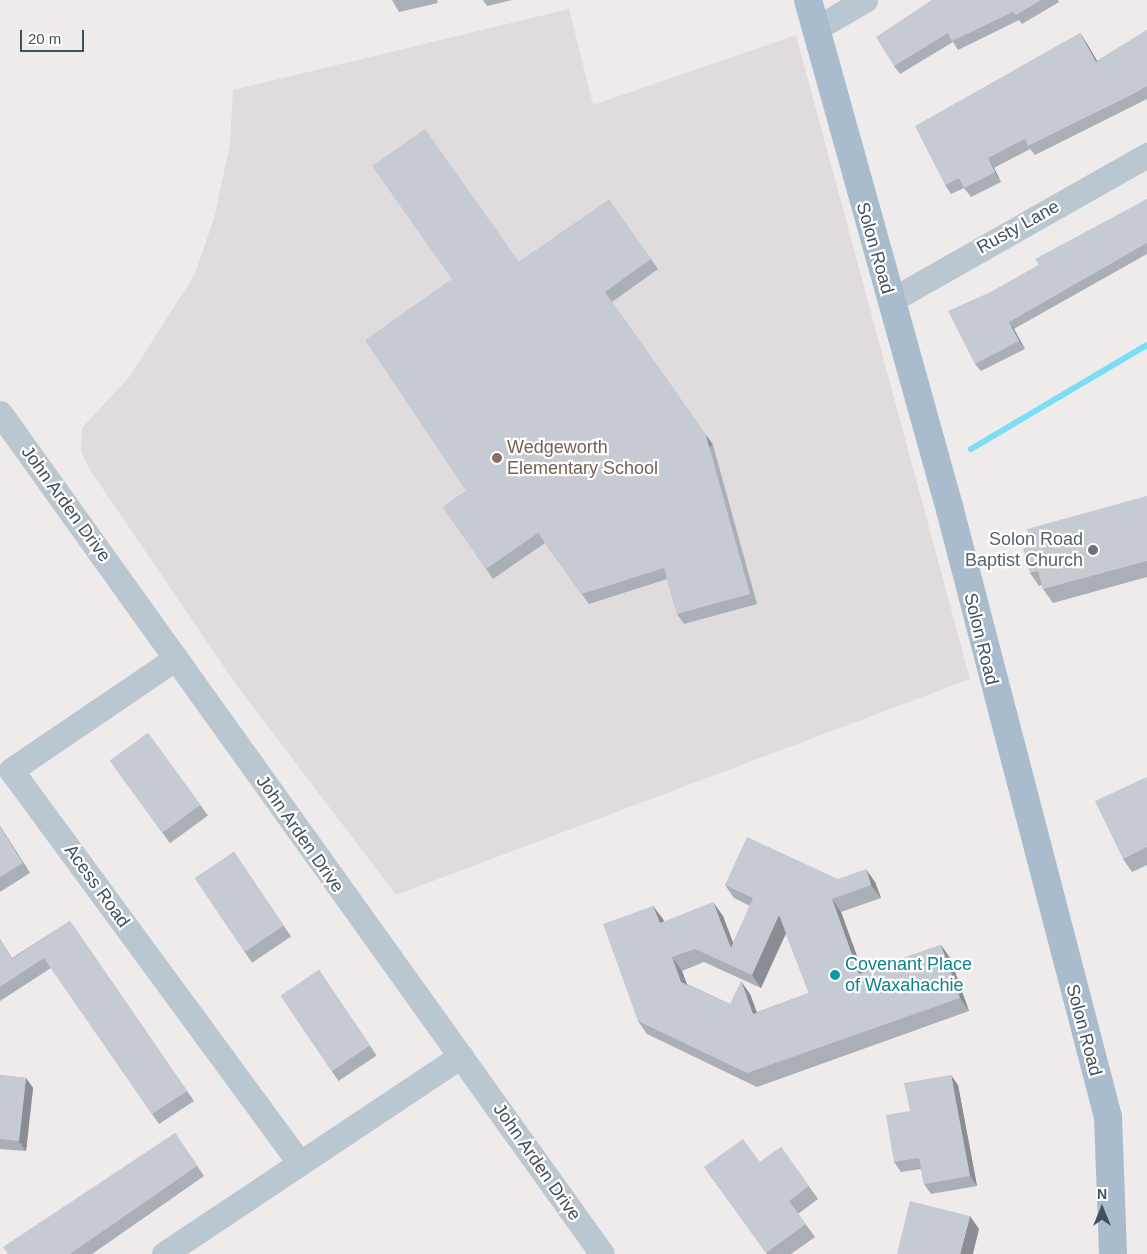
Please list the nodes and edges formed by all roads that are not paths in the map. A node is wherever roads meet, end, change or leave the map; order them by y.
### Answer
1 (808, 0) edge
2 (865, 0) edge
3 (815, 29) junction
4 (1147, 155) edge
5 (890, 301) junction
6 (0, 413) edge
7 (176, 658) junction
8 (461, 1056) junction
9 (300, 1163) junction
10 (164, 1254) edge
11 (602, 1254) edge
12 (1113, 1254) edge

1 - 3 main road, Solon Road
2 - 3 street
3 - 5 main road, Solon Road
4 - 5 street, Rusty Lane
5 - 12 main road, Solon Road
6 - 7 street, John Arden Drive
7 - 8 street, John Arden Drive
7 - 9 street, Acess Road
8 - 9 street
8 - 11 street, John Arden Drive
9 - 10 street

